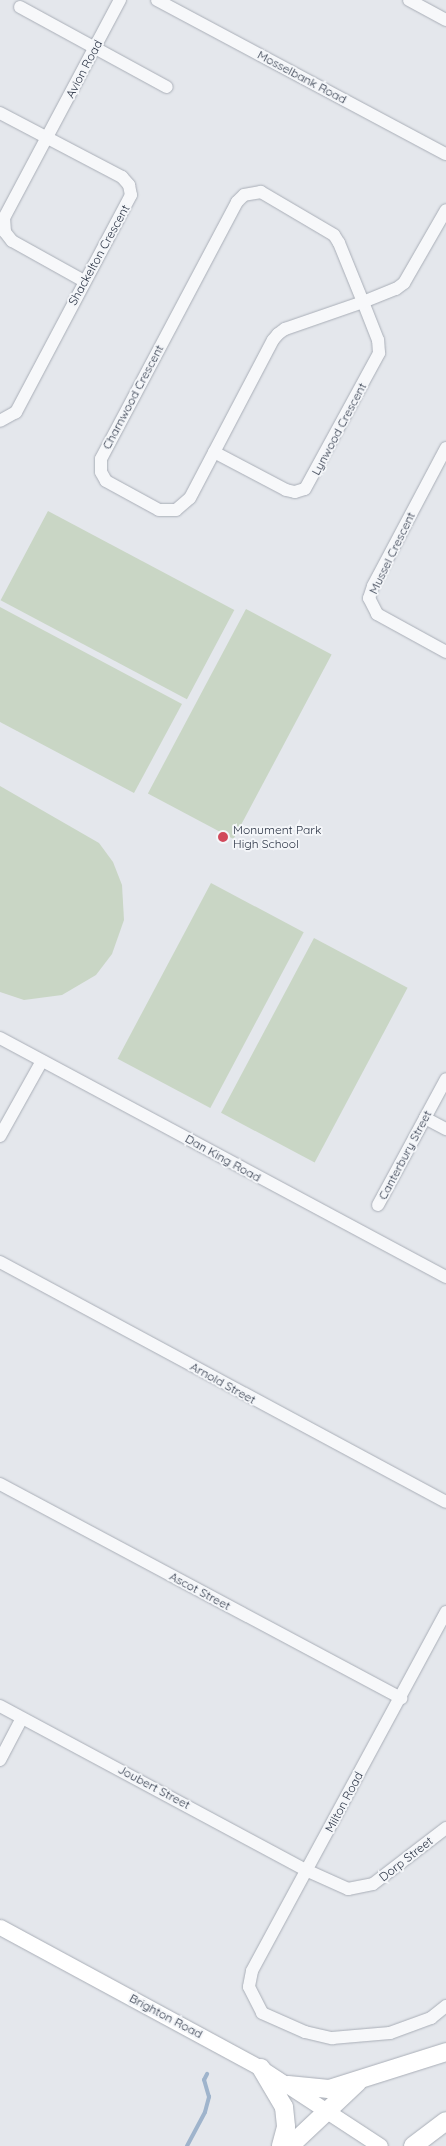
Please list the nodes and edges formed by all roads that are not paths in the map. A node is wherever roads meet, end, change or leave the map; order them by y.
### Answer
1 (120, 0) edge
2 (157, 0) edge
3 (409, 0) edge
4 (20, 7) dead end
5 (446, 20) edge
6 (94, 49) junction
7 (168, 87) dead end
8 (0, 112) edge
9 (47, 137) junction
10 (446, 154) edge
11 (446, 210) edge
12 (84, 281) junction
13 (363, 302) junction
14 (0, 421) edge
15 (446, 448) edge
16 (214, 452) junction
17 (446, 652) edge
18 (0, 1038) edge
19 (42, 1061) junction
20 (446, 1078) edge
21 (425, 1118) junction
22 (446, 1129) edge
23 (0, 1136) edge
24 (378, 1205) dead end
25 (0, 1262) edge
26 (446, 1277) edge
27 (0, 1484) edge
28 (446, 1502) edge
29 (446, 1612) edge
30 (401, 1698) junction
31 (0, 1706) edge
32 (22, 1718) junction
33 (0, 1760) edge
34 (446, 1828) edge
35 (308, 1870) junction
36 (0, 1927) edge
37 (446, 2006) edge
38 (446, 2052) edge
39 (261, 2068) junction
40 (362, 2079) junction
41 (288, 2085) junction
42 (330, 2110) junction
43 (446, 2121) edge
44 (282, 2146) edge
45 (290, 2146) edge
46 (380, 2146) edge
47 (413, 2146) edge

1 - 6 street, Avion Road
2 - 10 street, Mosselbank Road
3 - 5 street
4 - 6 street
6 - 7 street
6 - 9 street, Avion Road
8 - 9 street, Shackelton Crescent
9 - 12 street, Avion Road
9 - 12 street, Shackelton Crescent
11 - 13 street
12 - 14 street, Shackelton Crescent
13 - 16 street, Charnwood Crescent
13 - 16 street, Lynwood Crescent
13 - 16 street, Charnwood Crescent
15 - 17 street, Mussel Crescent
18 - 19 street, Dan King Road
19 - 23 street
19 - 26 street, Dan King Road
20 - 21 street, Canterbury Street
21 - 22 street
21 - 24 street, Canterbury Street
25 - 28 street, Arnold Street
27 - 30 street, Ascot Street
29 - 30 street, Milton Road
30 - 35 street, Milton Road
31 - 32 street, Joubert Street
32 - 33 street
32 - 35 street, Joubert Street
34 - 35 street, Dorp Street
35 - 37 street, Milton Road
36 - 39 main road, Brighton Road
38 - 40 highway
39 - 41 main road, Brighton Road
39 - 44 highway
40 - 41 highway
40 - 42 highway
41 - 42 main road, Brighton Road
42 - 45 highway
42 - 46 main road, Brighton Road
43 - 47 highway

